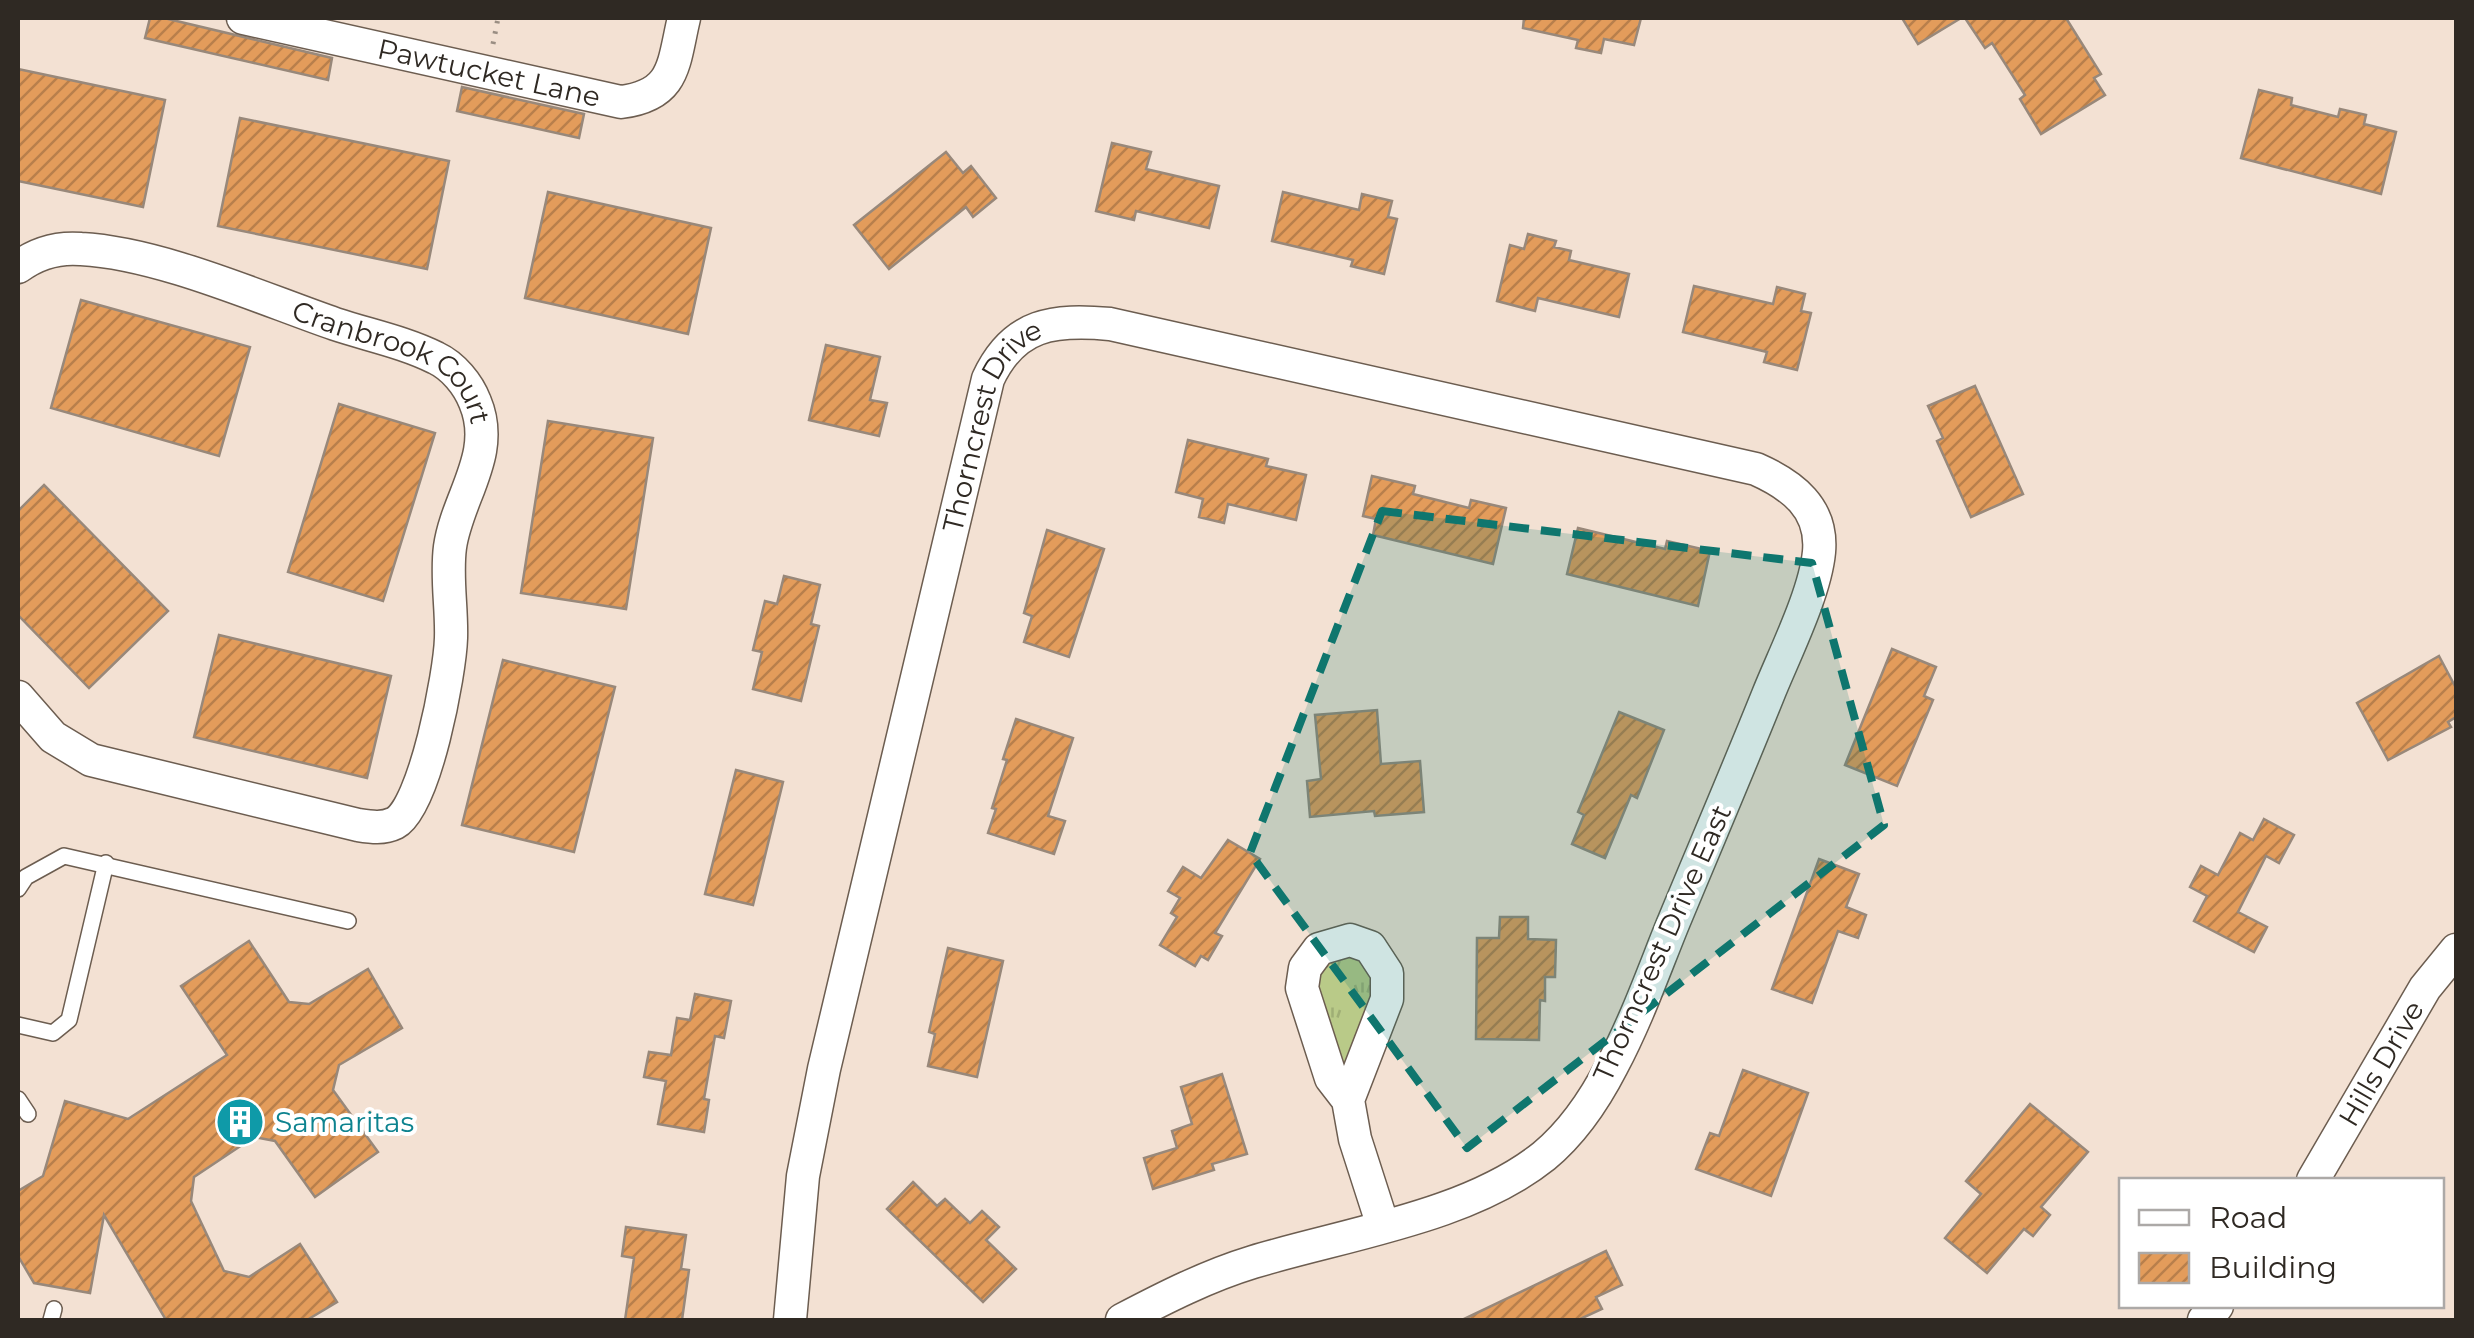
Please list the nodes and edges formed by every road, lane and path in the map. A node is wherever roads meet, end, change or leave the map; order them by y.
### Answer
1 (243, 18) edge
2 (498, 18) edge
3 (684, 18) edge
4 (490, 57) dead end
5 (18, 268) edge
6 (1813, 514) joint
7 (18, 697) edge
8 (106, 863) junction
9 (18, 889) edge
10 (348, 921) dead end
11 (2456, 950) edge
12 (18, 1025) edge
13 (18, 1099) edge
14 (1348, 1100) dead end
15 (28, 1114) dead end
16 (2314, 1178) edge
17 (1383, 1226) junction
18 (790, 1320) edge
19 (1122, 1320) edge

1 - 3 street, Pawtucket Lane
2 - 4 path
5 - 7 street, Cranbrook Court
6 - 17 street, Thorncrest Drive East
6 - 18 street, Thorncrest Drive
8 - 9 lane
8 - 10 lane
8 - 12 lane
11 - 16 street, Hills Drive
13 - 15 lane
14 - 17 street
17 - 19 street, Thorncrest Drive East

